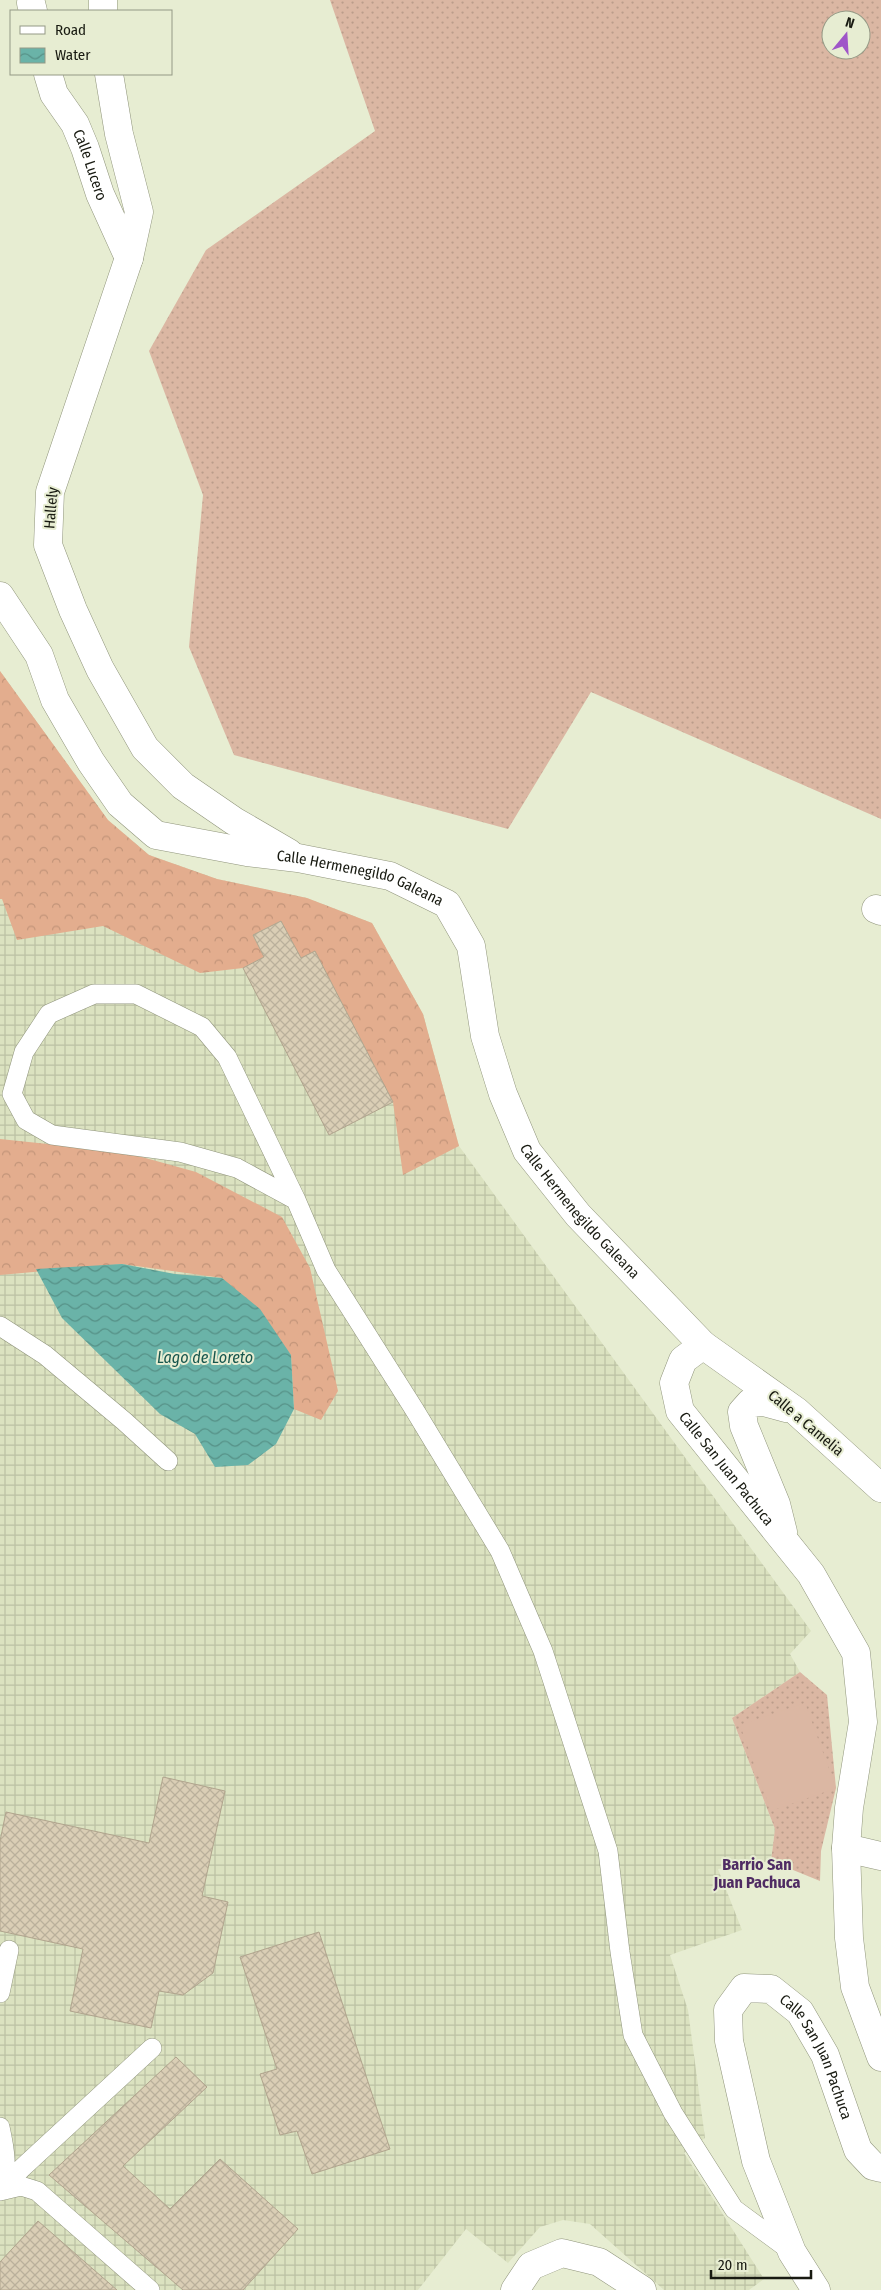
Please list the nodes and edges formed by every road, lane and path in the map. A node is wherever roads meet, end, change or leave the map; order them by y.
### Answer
1 (48, 75) edge
2 (109, 75) edge
3 (129, 258) junction
4 (0, 596) edge
5 (298, 858) junction
6 (296, 1200) junction
7 (0, 1326) edge
8 (703, 1346) junction
9 (796, 1411) junction
10 (168, 1461) dead end
11 (881, 1488) edge
12 (785, 1541) junction
13 (846, 1848) junction
14 (881, 1856) edge
15 (9, 1950) dead end
16 (0, 1993) edge
17 (152, 2048) dead end
18 (881, 2058) edge
19 (0, 2127) edge
20 (881, 2168) edge
21 (0, 2191) edge
22 (792, 2252) junction
23 (150, 2290) edge
24 (515, 2290) edge
25 (642, 2290) edge
26 (816, 2290) edge

1 - 3 street, Calle Lucero
2 - 3 street, Hallely
3 - 5 street, Hallely
4 - 5 street, Calle Hermenegildo Galeana
5 - 8 street, Calle Hermenegildo Galeana
6 - 6 lane
6 - 22 lane
7 - 10 lane
8 - 9 street, Calle a Camelia
8 - 12 street, Calle San Juan Pachuca
9 - 11 street, Calle a Camelia
9 - 12 street, Calle San Juan Pachuca
12 - 13 street, Calle San Juan Pachuca
13 - 14 street
13 - 18 street, Calle San Juan Pachuca
15 - 16 lane
17 - 21 lane
19 - 21 lane
20 - 22 street, Calle San Juan Pachuca
21 - 23 lane
22 - 26 street, Calle San Juan Pachuca
24 - 25 street

